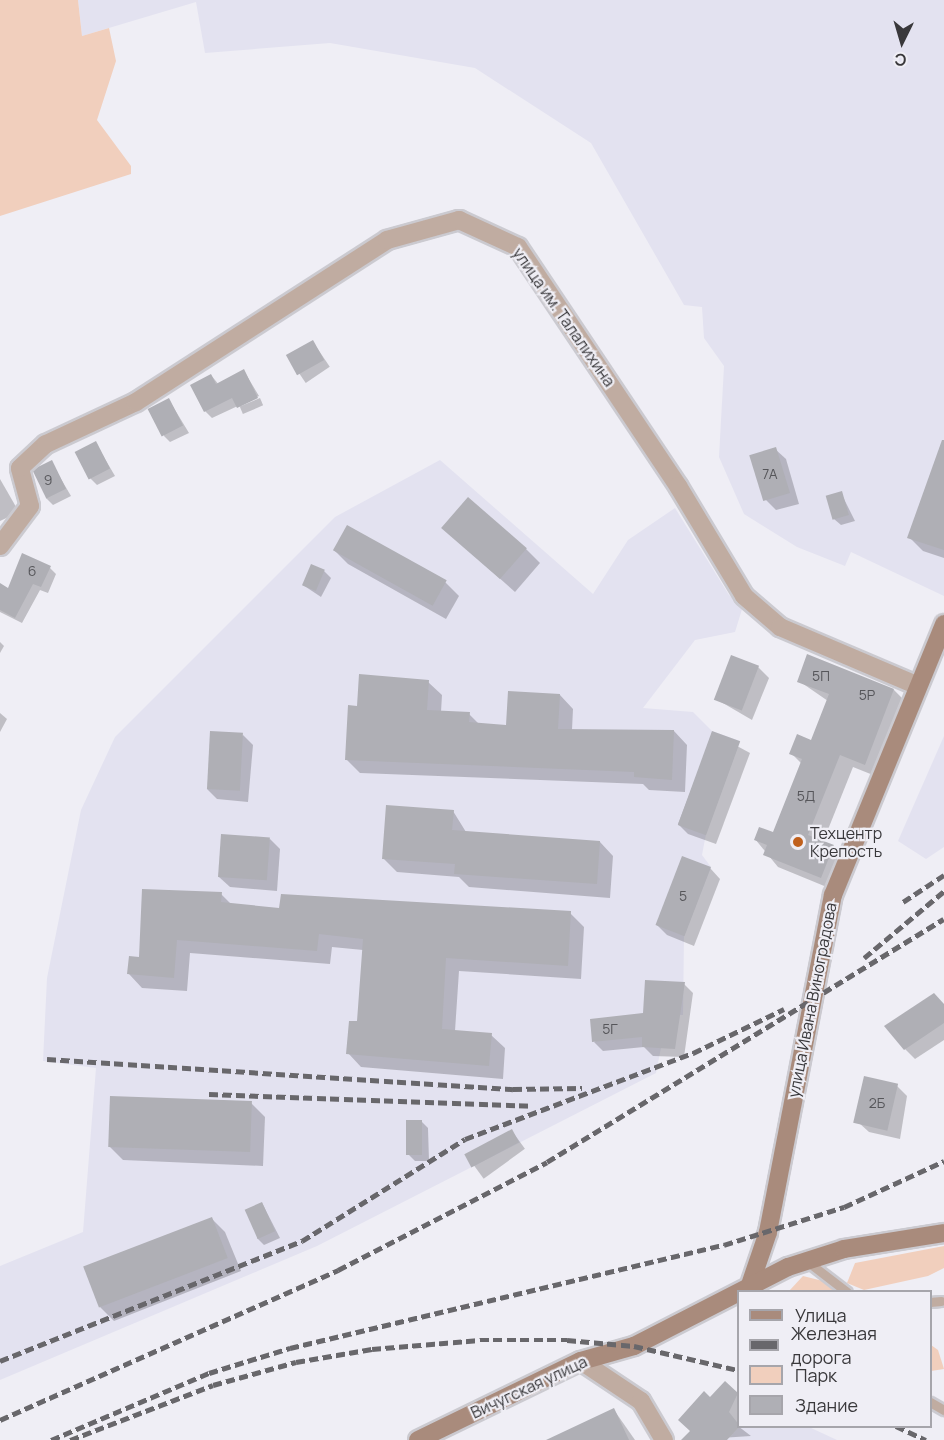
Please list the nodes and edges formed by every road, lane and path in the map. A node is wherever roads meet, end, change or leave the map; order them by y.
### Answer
1 (0, 546) edge
2 (944, 624) edge
3 (918, 686) junction
4 (944, 1233) edge
5 (806, 1260) junction
6 (741, 1290) edge
7 (845, 1290) edge
8 (737, 1292) edge
9 (941, 1301) dead end
10 (932, 1302) edge
11 (581, 1360) junction
12 (418, 1440) edge
13 (664, 1440) edge

1 - 3 street, улица им. Талалихина
2 - 3 street, улица Ивана Виноградова
3 - 6 street, улица Ивана Виноградова
4 - 5 street, Вичугская улица
5 - 6 street, Вичугская улица
5 - 7 lane
8 - 11 street, Вичугская улица
9 - 10 lane
11 - 12 street, Вичугская улица
11 - 13 street

